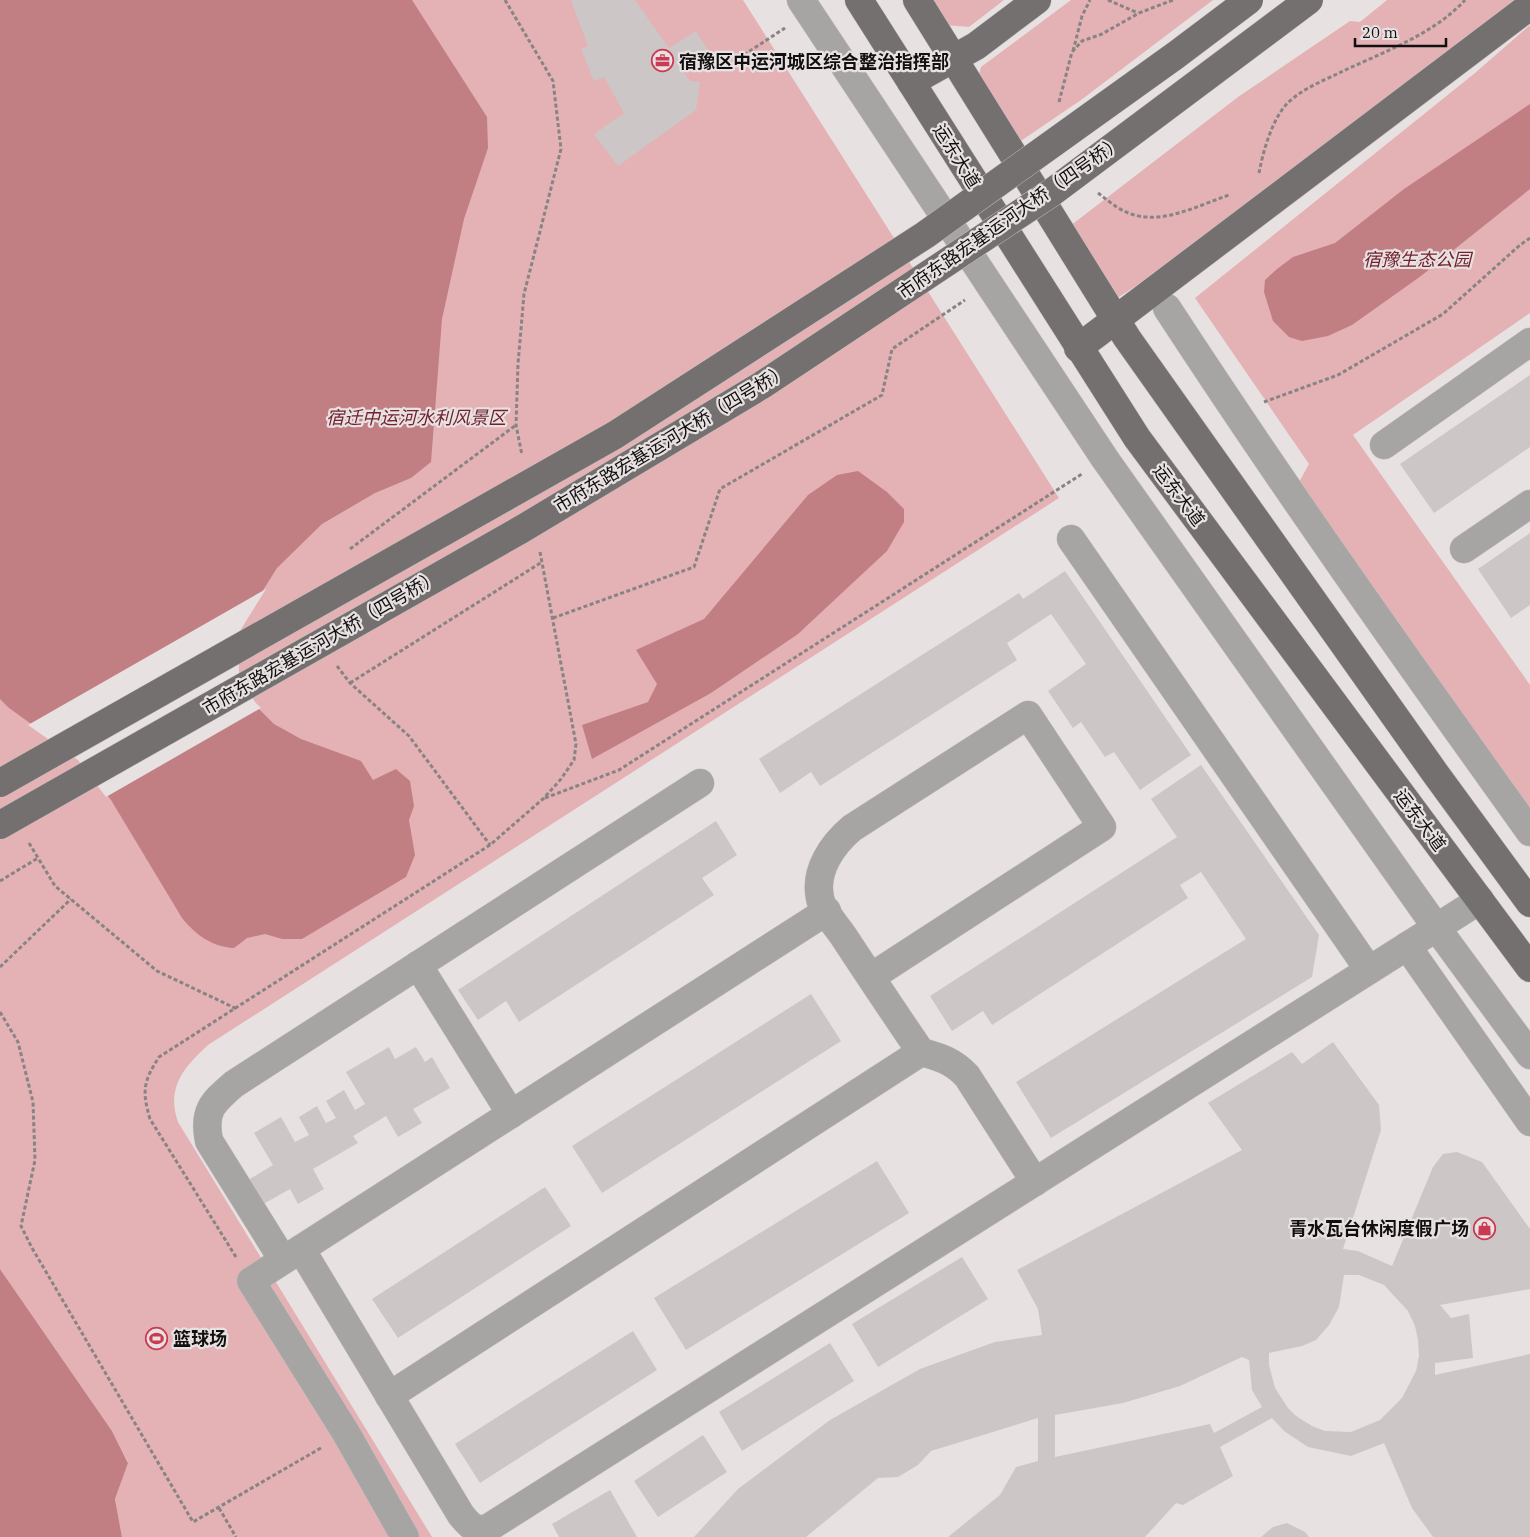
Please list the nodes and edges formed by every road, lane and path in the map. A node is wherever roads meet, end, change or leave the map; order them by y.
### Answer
1 (505, 0) edge
2 (860, 0) edge
3 (917, 0) edge
4 (1037, 0) edge
5 (1090, 0) edge
6 (1108, 0) edge
7 (1248, 0) edge
8 (1309, 0) edge
9 (805, 6) edge
10 (1530, 6) edge
11 (1139, 13) dead end
12 (1072, 52) dead end
13 (954, 58) junction
14 (733, 62) dead end
15 (911, 82) junction
16 (1530, 238) edge
17 (989, 285) junction
18 (1167, 308) dead end
19 (1117, 320) junction
20 (1530, 342) edge
21 (1078, 348) junction
22 (1256, 404) dead end
23 (1384, 445) dead end
24 (523, 459) dead end
25 (1105, 459) junction
26 (1530, 504) edge
27 (1071, 539) dead end
28 (539, 544) dead end
29 (1464, 549) dead end
30 (542, 562) junction
31 (554, 618) junction
32 (350, 683) dead end
33 (0, 783) edge
34 (700, 783) dead end
35 (544, 798) junction
36 (12, 830) edge
37 (1530, 832) edge
38 (38, 858) junction
39 (0, 881) edge
40 (71, 899) junction
41 (1480, 900) junction
42 (1530, 903) edge
43 (826, 911) junction
44 (1436, 927) junction
45 (1407, 946) junction
46 (418, 965) junction
47 (0, 967) edge
48 (1530, 968) edge
49 (1370, 970) junction
50 (871, 977) junction
51 (237, 1009) junction
52 (0, 1012) edge
53 (921, 1052) junction
54 (1530, 1055) edge
55 (511, 1114) junction
56 (1530, 1122) edge
57 (1035, 1182) junction
58 (292, 1254) junction
59 (251, 1281) junction
60 (389, 1396) junction
61 (346, 1433) junction
62 (218, 1508) junction
63 (236, 1537) edge
64 (405, 1537) edge

1 - 24 path
2 - 15 main road, 运东大道
3 - 13 main road
4 - 13 main road
5 - 12 path
6 - 11 path
7 - 33 main road, 市府东路宏基运河大桥（四号桥）, bridge
8 - 36 main road, 市府东路宏基运河大桥（四号桥）, bridge
9 - 14 path
9 - 17 lane
10 - 19 main road
13 - 15 main road
13 - 19 main road
15 - 21 main road, 运东大道
16 - 22 path
17 - 25 lane
17 - 31 path
18 - 37 lane
19 - 21 main road
19 - 42 main road
20 - 23 lane
21 - 41 main road, 运东大道
25 - 35 path
25 - 44 lane
26 - 29 lane
27 - 49 lane
28 - 30 path
30 - 31 path
30 - 32 path
31 - 35 path
34 - 46 lane
35 - 51 path
36 - 38 path
38 - 39 path
38 - 40 path
40 - 47 path
40 - 51 path
41 - 44 lane
41 - 48 main road, 运东大道
43 - 50 lane
43 - 50 lane
43 - 55 lane
44 - 45 lane
44 - 54 lane
45 - 49 lane
45 - 56 lane
46 - 55 lane
46 - 58 lane
49 - 57 lane
50 - 53 lane
51 - 59 path
52 - 62 path
53 - 57 lane
53 - 60 lane
55 - 58 lane
57 - 60 lane
58 - 59 lane
58 - 60 lane
59 - 61 lane
61 - 62 path
61 - 64 lane
62 - 63 path

